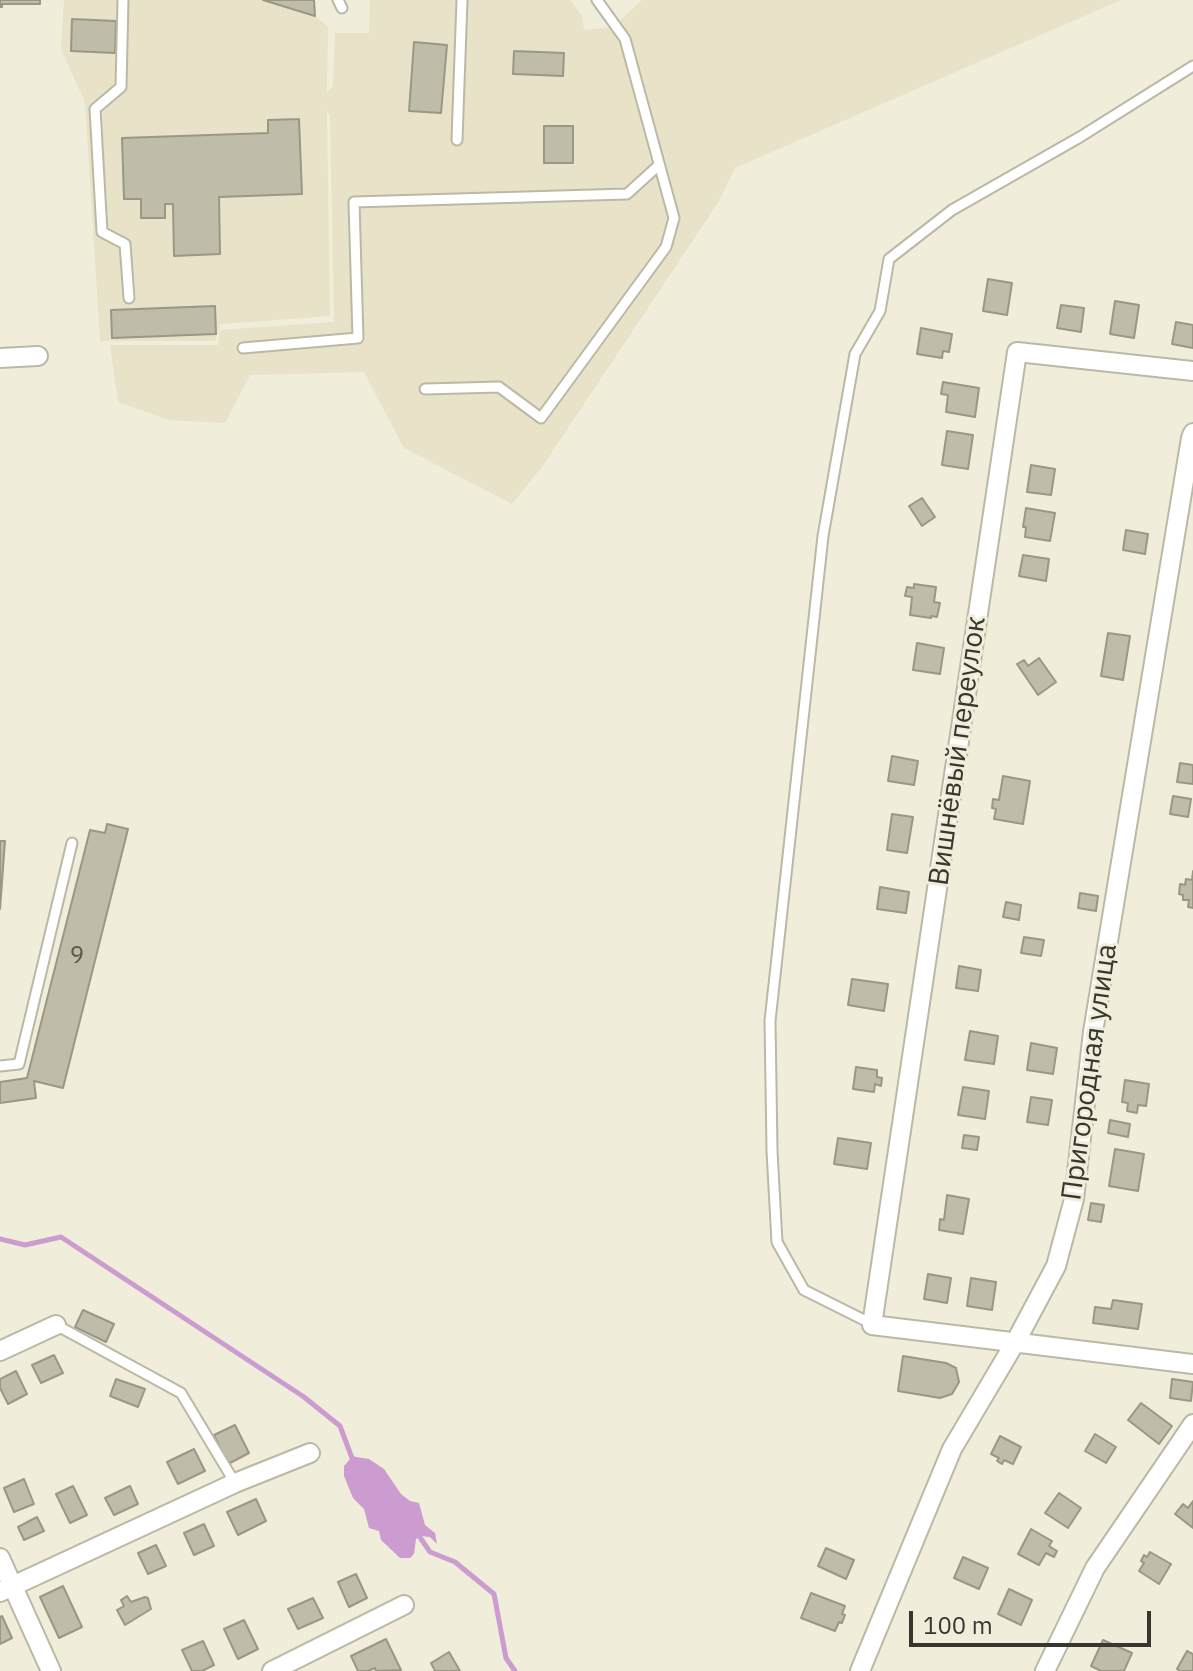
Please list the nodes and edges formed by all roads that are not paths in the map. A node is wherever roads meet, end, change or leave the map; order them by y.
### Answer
1 (123, 0) edge
2 (462, 0) edge
3 (597, 0) edge
4 (1193, 66) edge
5 (457, 140) dead end
6 (659, 165) junction
7 (129, 298) dead end
8 (243, 348) dead end
9 (38, 356) dead end
10 (0, 358) edge
11 (1193, 371) edge
12 (425, 389) dead end
13 (1193, 433) edge
14 (72, 843) dead end
15 (0, 1066) edge
16 (56, 1325) joint
17 (872, 1325) junction
18 (1016, 1341) junction
19 (0, 1351) edge
20 (1193, 1364) edge
21 (1193, 1424) edge
22 (310, 1453) dead end
23 (235, 1483) junction
24 (0, 1558) edge
25 (6, 1589) edge
26 (404, 1605) dead end
27 (51, 1671) edge
28 (272, 1671) edge
29 (860, 1671) edge
30 (1045, 1671) edge

1 - 7 lane
2 - 5 lane
3 - 6 lane
4 - 17 lane
6 - 8 lane
6 - 12 lane
9 - 10 street
11 - 17 street, Вишнёвый переулок
13 - 18 street, Пригородная улица
14 - 15 lane
16 - 19 street
16 - 23 lane
17 - 18 street
18 - 20 street
18 - 29 street, Пригородная улица
21 - 30 street
22 - 23 street
23 - 25 street
24 - 25 street
25 - 27 street
26 - 28 street

